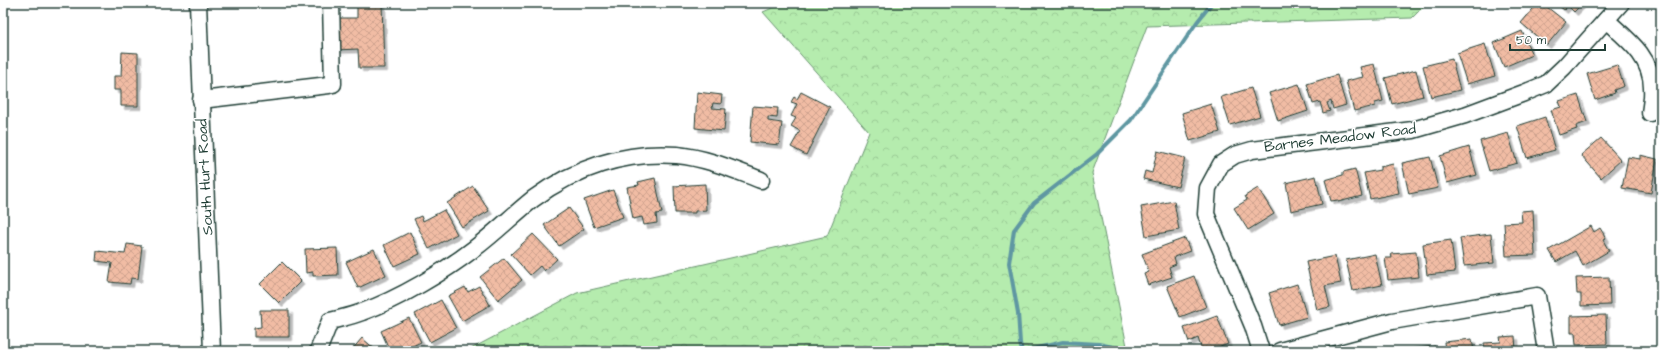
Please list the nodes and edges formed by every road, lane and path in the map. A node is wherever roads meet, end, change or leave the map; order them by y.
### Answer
1 (198, 3) edge
2 (331, 3) edge
3 (1621, 3) edge
4 (1606, 20) junction
5 (201, 100) junction
6 (1650, 114) dead end
7 (761, 180) dead end
8 (212, 351) edge
9 (318, 351) edge
10 (1261, 351) edge
11 (1280, 351) edge
12 (1546, 351) edge

1 - 5 street, South Hurt Road
2 - 5 street
3 - 4 street, Barnes Meadow Road
4 - 6 street
4 - 10 street, Barnes Meadow Road
5 - 8 street, South Hurt Road
7 - 9 street
11 - 12 street

